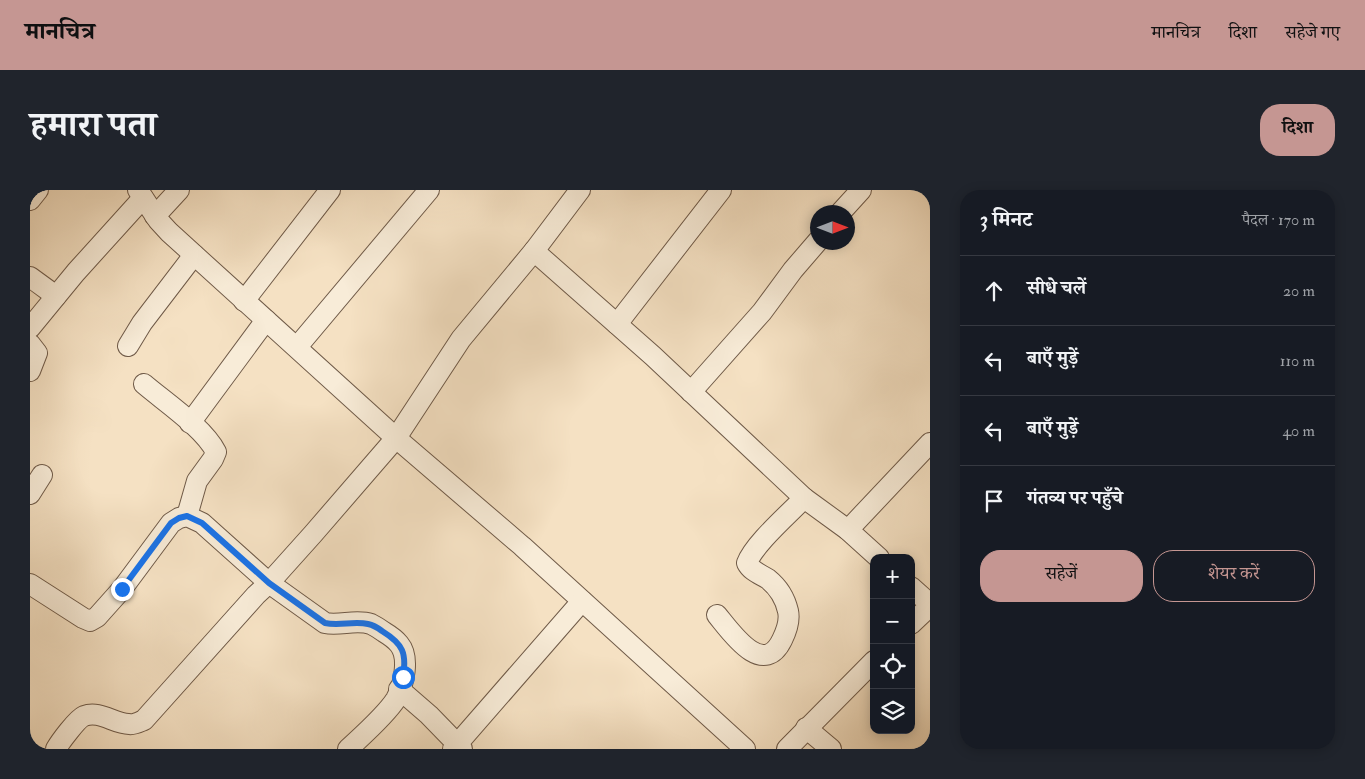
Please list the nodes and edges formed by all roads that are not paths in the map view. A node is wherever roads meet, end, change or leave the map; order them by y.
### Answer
1 (38, 190) edge
2 (179, 190) edge
3 (330, 190) edge
4 (429, 190) edge
5 (580, 190) edge
6 (721, 190) edge
7 (861, 190) edge
8 (140, 194) edge
9 (30, 200) edge
10 (848, 205) edge
11 (155, 216) junction
12 (534, 250) junction
13 (810, 250) edge
14 (194, 255) junction
15 (30, 277) edge
16 (56, 296) junction
17 (244, 301) junction
18 (266, 320) junction
19 (617, 324) junction
20 (30, 328) edge
21 (30, 344) edge
22 (128, 346) dead end
23 (297, 347) junction
24 (30, 371) edge
25 (144, 384) dead end
26 (691, 392) junction
27 (190, 423) junction
28 (396, 438) junction
29 (930, 443) edge
30 (42, 475) dead end
31 (30, 494) edge
32 (804, 498) junction
33 (187, 516) junction
34 (848, 530) junction
35 (875, 554) edge
36 (269, 583) junction
37 (32, 590) edge
38 (915, 591) edge
39 (582, 601) junction
40 (930, 605) edge
41 (717, 615) dead end
42 (915, 620) edge
43 (870, 666) edge
44 (399, 689) junction
45 (806, 728) junction
46 (458, 748) edge
47 (56, 749) edge
48 (348, 749) edge
49 (745, 749) edge
50 (787, 749) edge
51 (831, 749) edge

1 - 9 street
2 - 11 street
3 - 17 street
4 - 23 street
5 - 12 street
6 - 19 street
7 - 10 street
8 - 11 street
8 - 16 street
11 - 14 street
12 - 19 street
12 - 28 street
13 - 26 street
14 - 17 street
14 - 22 street
15 - 16 street
16 - 20 street
17 - 18 street
18 - 23 street
18 - 27 street
19 - 26 street
21 - 24 street
23 - 28 street
25 - 27 street
26 - 32 street
27 - 33 street
28 - 36 street
28 - 39 street
29 - 34 street
30 - 31 street
32 - 34 street
32 - 41 street
33 - 36 street
33 - 37 street
34 - 35 street
36 - 44 street
36 - 47 street
38 - 40 street
39 - 46 street
39 - 49 street
40 - 42 street
43 - 45 street
44 - 46 street
44 - 48 street
45 - 50 street
45 - 51 street

